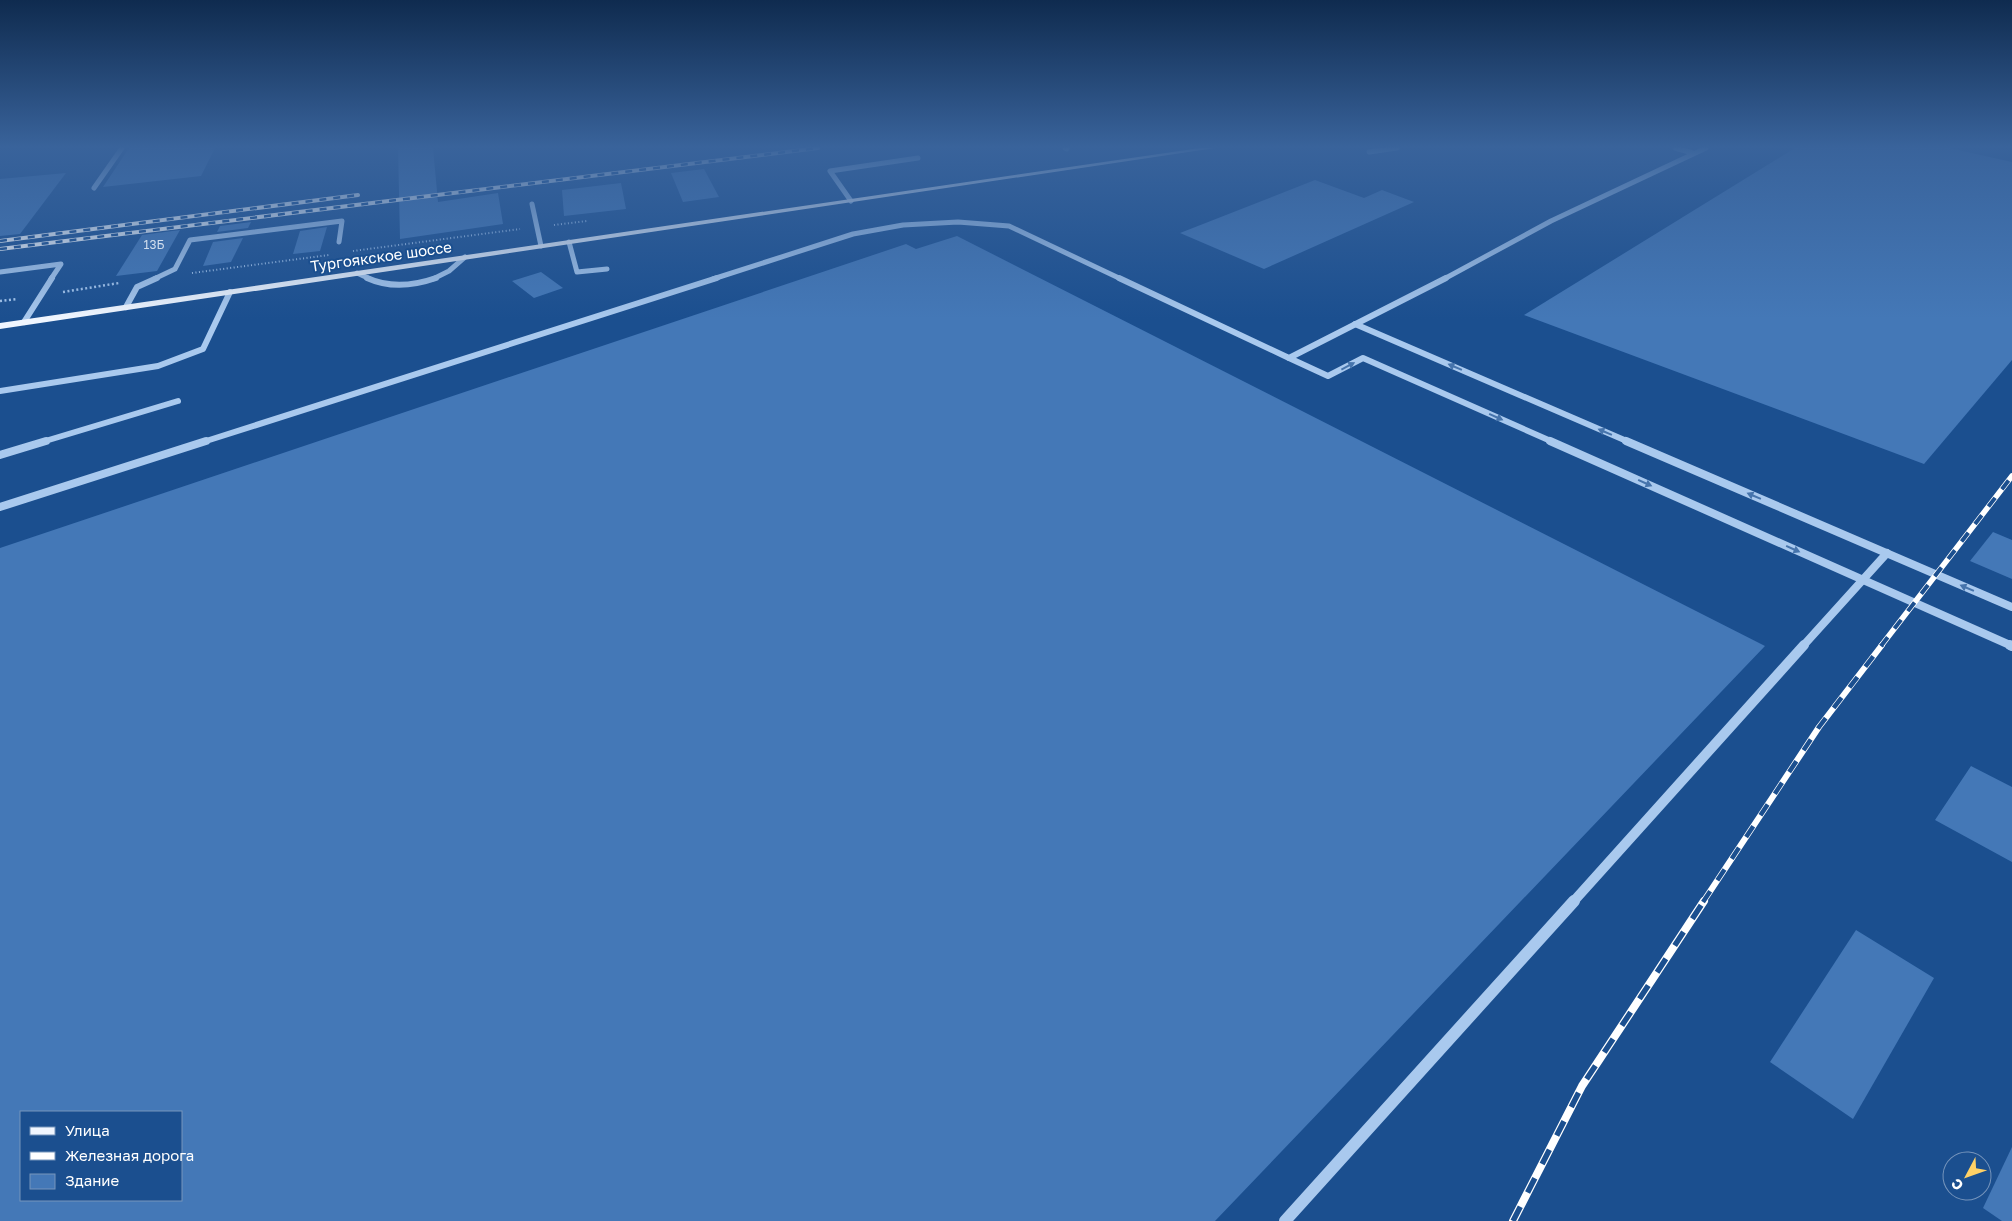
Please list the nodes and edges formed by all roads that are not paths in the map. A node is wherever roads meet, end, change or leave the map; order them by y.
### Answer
1 (532, 204) dead end
2 (824, 205) edge
3 (1584, 205) edge
4 (339, 242) dead end
5 (569, 242) junction
6 (540, 246) junction
7 (465, 258) junction
8 (607, 269) dead end
9 (0, 272) edge
10 (357, 273) junction
11 (230, 292) junction
12 (126, 307) junction
13 (24, 322) junction
14 (1355, 324) junction
15 (0, 326) edge
16 (1289, 358) junction
17 (0, 391) edge
18 (178, 401) dead end
19 (0, 455) edge
20 (0, 507) edge
21 (1887, 553) junction
22 (1863, 580) junction
23 (2012, 608) edge
24 (2012, 646) edge
25 (1285, 1221) edge

1 - 6 lane
2 - 5 main road, Тургоякское шоссе
3 - 14 lane
4 - 12 lane
5 - 6 main road, Тургоякское шоссе
5 - 8 lane
6 - 7 main road, Тургоякское шоссе
7 - 10 main road, Тургоякское шоссе
7 - 10 lane
9 - 13 lane
10 - 11 main road, Тургоякское шоссе
11 - 12 main road, Тургоякское шоссе
11 - 17 lane
12 - 13 main road, Тургоякское шоссе
13 - 15 main road, Тургоякское шоссе
14 - 16 lane
21 -> 14 lane
16 - 20 lane
16 -> 22 lane
18 - 19 lane
21 - 22 lane
23 -> 21 lane
22 - 24 lane
22 - 25 lane

